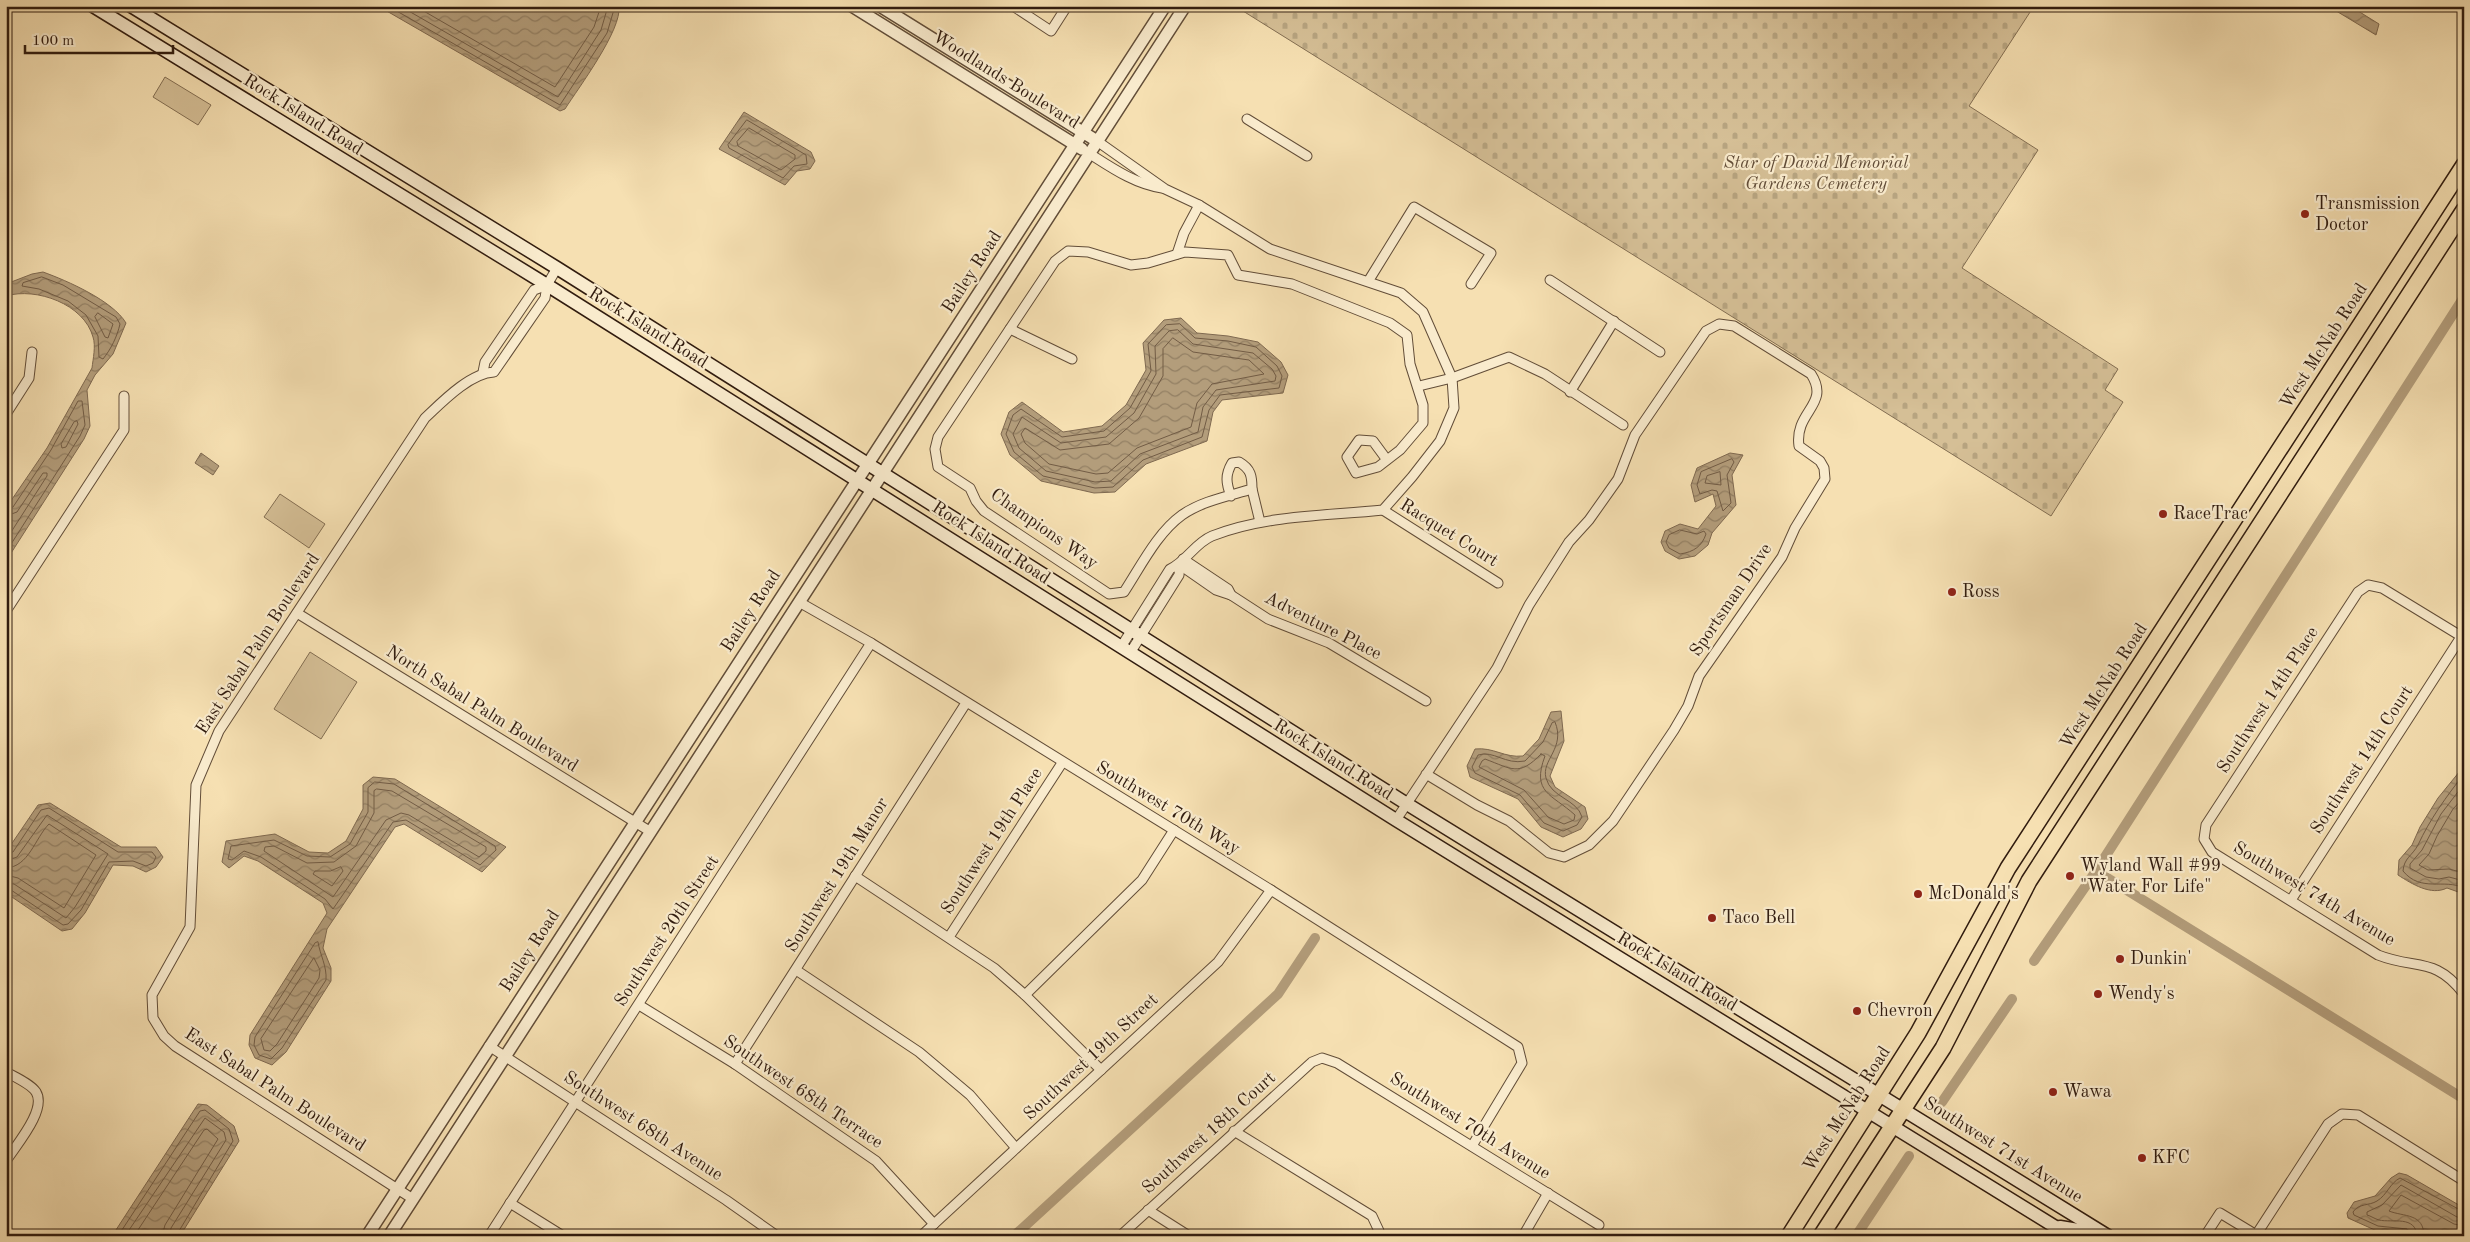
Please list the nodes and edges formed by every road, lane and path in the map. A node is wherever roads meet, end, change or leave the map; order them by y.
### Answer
1 (93, 6) edge
2 (131, 6) edge
3 (852, 6) edge
4 (880, 6) edge
5 (1013, 6) edge
6 (1066, 6) edge
7 (1165, 6) edge
8 (1185, 6) edge
9 (1247, 119) dead end
10 (1084, 132) junction
11 (1097, 141) junction
12 (1076, 144) junction
13 (1090, 154) junction
14 (1307, 156) dead end
15 (2464, 165) edge
16 (1165, 189) junction
17 (1199, 205) junction
18 (2464, 210) edge
19 (1177, 254) junction
20 (557, 268) junction
21 (1369, 280) junction
22 (1550, 280) dead end
23 (1471, 284) dead end
24 (547, 285) junction
25 (1614, 322) junction
26 (1010, 329) junction
27 (32, 352) dead end
28 (1660, 352) dead end
29 (1072, 359) dead end
30 (483, 372) junction
31 (1452, 378) junction
32 (1419, 386) junction
33 (1570, 392) junction
34 (124, 396) dead end
35 (6, 414) edge
36 (1624, 425) dead end
37 (1387, 460) dead end
38 (868, 465) junction
39 (882, 474) junction
40 (857, 480) junction
41 (873, 489) junction
42 (1252, 489) junction
43 (1231, 496) junction
44 (1383, 510) junction
45 (1260, 522) junction
46 (1182, 562) junction
47 (1498, 583) dead end
48 (799, 602) junction
49 (6, 611) edge
50 (297, 613) junction
51 (1137, 633) junction
52 (2462, 638) edge
53 (871, 643) junction
54 (1125, 650) junction
55 (1426, 701) dead end
56 (966, 703) junction
57 (1062, 763) junction
58 (1426, 774) junction
59 (1407, 804) junction
60 (1396, 820) junction
61 (635, 822) junction
62 (1174, 830) junction
63 (651, 832) junction
64 (2204, 839) joint
65 (855, 876) junction
66 (1271, 890) junction
67 (2291, 900) junction
68 (948, 937) junction
69 (796, 970) junction
70 (2464, 994) edge
71 (1025, 995) junction
72 (639, 1005) junction
73 (489, 1046) junction
74 (505, 1056) junction
75 (1322, 1058) joint
76 (735, 1064) junction
77 (1101, 1070) junction
78 (6, 1072) edge
79 (1880, 1093) junction
80 (576, 1102) junction
81 (1904, 1108) junction
82 (1869, 1110) junction
83 (1893, 1125) junction
84 (1234, 1131) junction
85 (1472, 1146) junction
86 (1016, 1148) junction
87 (6, 1161) edge
88 (2464, 1181) edge
89 (397, 1189) junction
90 (1548, 1193) junction
91 (413, 1199) junction
92 (510, 1203) junction
93 (1148, 1210) junction
94 (934, 1224) junction
95 (1599, 1225) dead end
96 (2053, 1225) junction
97 (2257, 1235) edge
98 (366, 1236) edge
99 (389, 1236) edge
100 (489, 1236) edge
101 (563, 1236) edge
102 (777, 1236) edge
103 (921, 1236) edge
104 (1120, 1236) edge
105 (1189, 1236) edge
106 (1378, 1236) edge
107 (1523, 1236) edge
108 (1788, 1236) edge
109 (1821, 1236) edge
110 (2070, 1236) edge
111 (2088, 1236) edge
112 (2108, 1236) edge
113 (2205, 1236) edge

1 - 24 main road, Rock Island Road
2 - 20 main road, Rock Island Road
3 - 12 street, Woodlands Boulevard
4 - 10 street, Woodlands Boulevard
5 - 6 street
7 - 10 street, Bailey Road
8 - 11 street, Bailey Road
9 - 14 street
10 - 11 street, Woodlands Boulevard
10 - 12 street, Bailey Road
11 - 13 street, Bailey Road
11 - 16 street
12 - 13 street, Woodlands Boulevard
12 - 38 street, Bailey Road
13 - 16 street
13 - 39 street, Bailey Road
15 - 79 main road, West McNab Road
16 - 17 street
17 - 19 street
17 - 21 street
18 - 81 main road
19 - 26 street, Champions Way
19 - 32 street, Champions Way
20 - 24 street, East Sabal Palm Boulevard
20 - 38 main road, Rock Island Road
21 - 23 street
21 - 31 street
22 - 25 street
24 - 30 street, East Sabal Palm Boulevard
24 - 30 street, East Sabal Palm Boulevard
24 - 40 main road, Rock Island Road
25 - 28 street
25 - 33 street
26 - 29 street
26 - 43 street, Champions Way
27 - 35 street
30 - 50 street, East Sabal Palm Boulevard
31 - 32 street
31 - 33 street
31 - 44 street
32 - 37 street, Champions Way
33 - 36 street
34 - 49 street
38 - 39 main road, Rock Island Road
38 - 40 street, Bailey Road
39 - 41 street, Bailey Road
39 - 51 main road, Rock Island Road
40 - 41 main road, Rock Island Road
40 - 61 street, Bailey Road
41 - 48 street, Bailey Road
41 - 54 main road, Rock Island Road
42 - 43 street, Champions Way
42 - 43 street
42 - 45 street
44 - 45 street
44 - 47 street, Racquet Court
45 - 46 street
46 - 51 street
46 - 55 street, Adventure Place
48 - 53 street, Southwest 70th Way
48 - 63 street, Bailey Road
50 - 61 street, North Sabal Palm Boulevard
50 - 89 street, East Sabal Palm Boulevard
51 - 54 street
51 - 59 main road, Rock Island Road
52 - 64 street, Southwest 14th Place
52 - 67 street, Southwest 14th Court
53 - 56 street, Southwest 70th Way
53 - 72 street, Southwest 20th Street
54 - 60 main road, Rock Island Road
56 - 57 street, Southwest 70th Way
56 - 65 street, Southwest 19th Manor
57 - 62 street, Southwest 70th Way
57 - 68 street, Southwest 19th Place
58 - 58 street, Sportsman Drive
58 - 59 street, Sportsman Drive
59 - 60 street, Sportsman Drive
59 - 79 main road, Rock Island Road
60 - 82 main road, Rock Island Road
61 - 63 street, North Sabal Palm Boulevard
61 - 73 street, Bailey Road
62 - 66 street, Southwest 70th Way
62 - 71 street
63 - 74 street, Bailey Road
64 - 67 street, Southwest 74th Avenue
65 - 68 street
65 - 69 street, Southwest 19th Manor
66 - 77 street, Southwest 19th Street
66 - 85 street, Southwest 70th Way
67 - 70 street, Southwest 74th Avenue
68 - 71 street
69 - 76 street, Southwest 19th Manor
69 - 86 street
71 - 77 street
72 - 76 street, Southwest 68th Terrace
72 - 80 street, Southwest 20th Street
73 - 74 street, Southwest 68th Avenue
73 - 89 street, Bailey Road
74 - 80 street, Southwest 68th Avenue
74 - 91 street, Bailey Road
75 - 84 street, Southwest 18th Court
75 - 85 street, Southwest 70th Avenue
76 - 94 street, Southwest 68th Terrace
77 - 86 street, Southwest 19th Street
78 - 87 street
79 - 81 main road, Southwest 71st Avenue
79 - 82 main road, West McNab Road
80 - 92 street, Southwest 20th Street
80 - 102 street, Southwest 68th Avenue
81 - 83 main road
81 - 112 main road, Southwest 71st Avenue
82 - 83 main road
82 - 108 main road, West McNab Road
83 - 96 main road
83 - 109 main road
84 - 93 street, Southwest 18th Court
84 - 106 street
85 - 90 street, Southwest 70th Avenue
86 - 94 street, Southwest 19th Street
88 - 97 street
89 - 91 street, East Sabal Palm Boulevard
89 - 98 street, Bailey Road
90 - 95 street, Southwest 70th Avenue
90 - 107 street
91 - 99 street, Bailey Road
92 - 100 street, Southwest 20th Street
92 - 101 street
93 - 104 street, Southwest 18th Court
93 - 105 street
94 - 103 street, Southwest 19th Street
96 - 110 main road
96 - 111 main road
97 - 113 street

